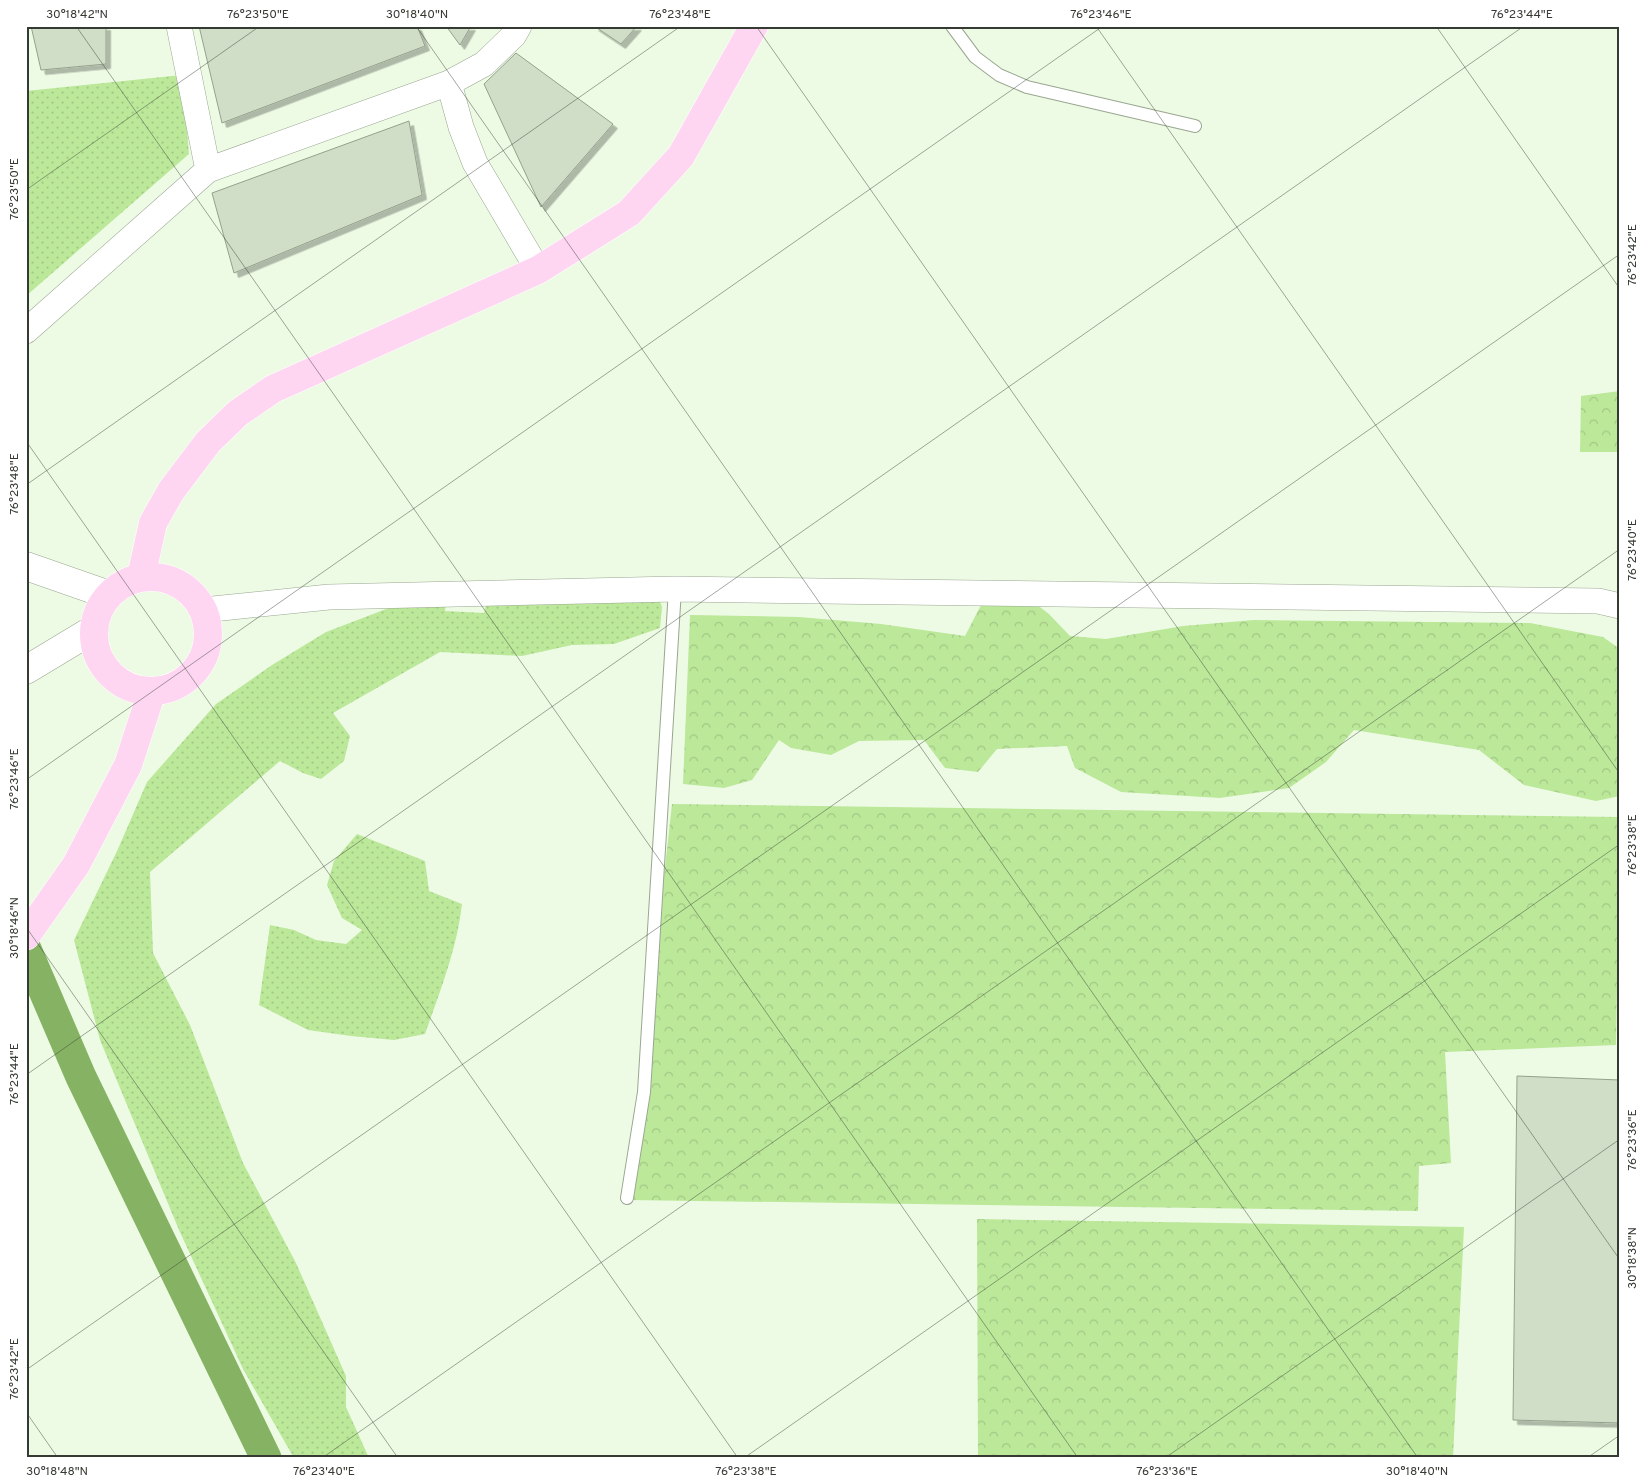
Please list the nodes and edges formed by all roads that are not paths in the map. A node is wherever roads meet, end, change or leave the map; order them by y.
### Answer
1 (179, 26) edge
2 (519, 26) edge
3 (754, 26) edge
4 (952, 26) edge
5 (449, 83) junction
6 (1195, 126) dead end
7 (208, 170) junction
8 (538, 270) junction
9 (26, 331) edge
10 (26, 566) edge
11 (141, 577) junction
12 (675, 589) junction
13 (108, 595) junction
14 (1620, 606) edge
15 (203, 610) junction
16 (94, 629) junction
17 (30, 660) edge
18 (152, 692) junction
19 (27, 935) edge
20 (627, 1198) dead end

1 - 7 street
2 - 5 street
3 - 8 main road
4 - 6 lane
5 - 7 street
5 - 8 street
7 - 9 street
8 - 11 main road
10 - 13 street
11 - 13 main road
11 - 15 main road
12 - 14 street
12 - 15 street
12 - 20 lane
13 - 16 main road
15 - 18 main road
16 - 17 street
16 - 18 main road
18 - 19 main road

